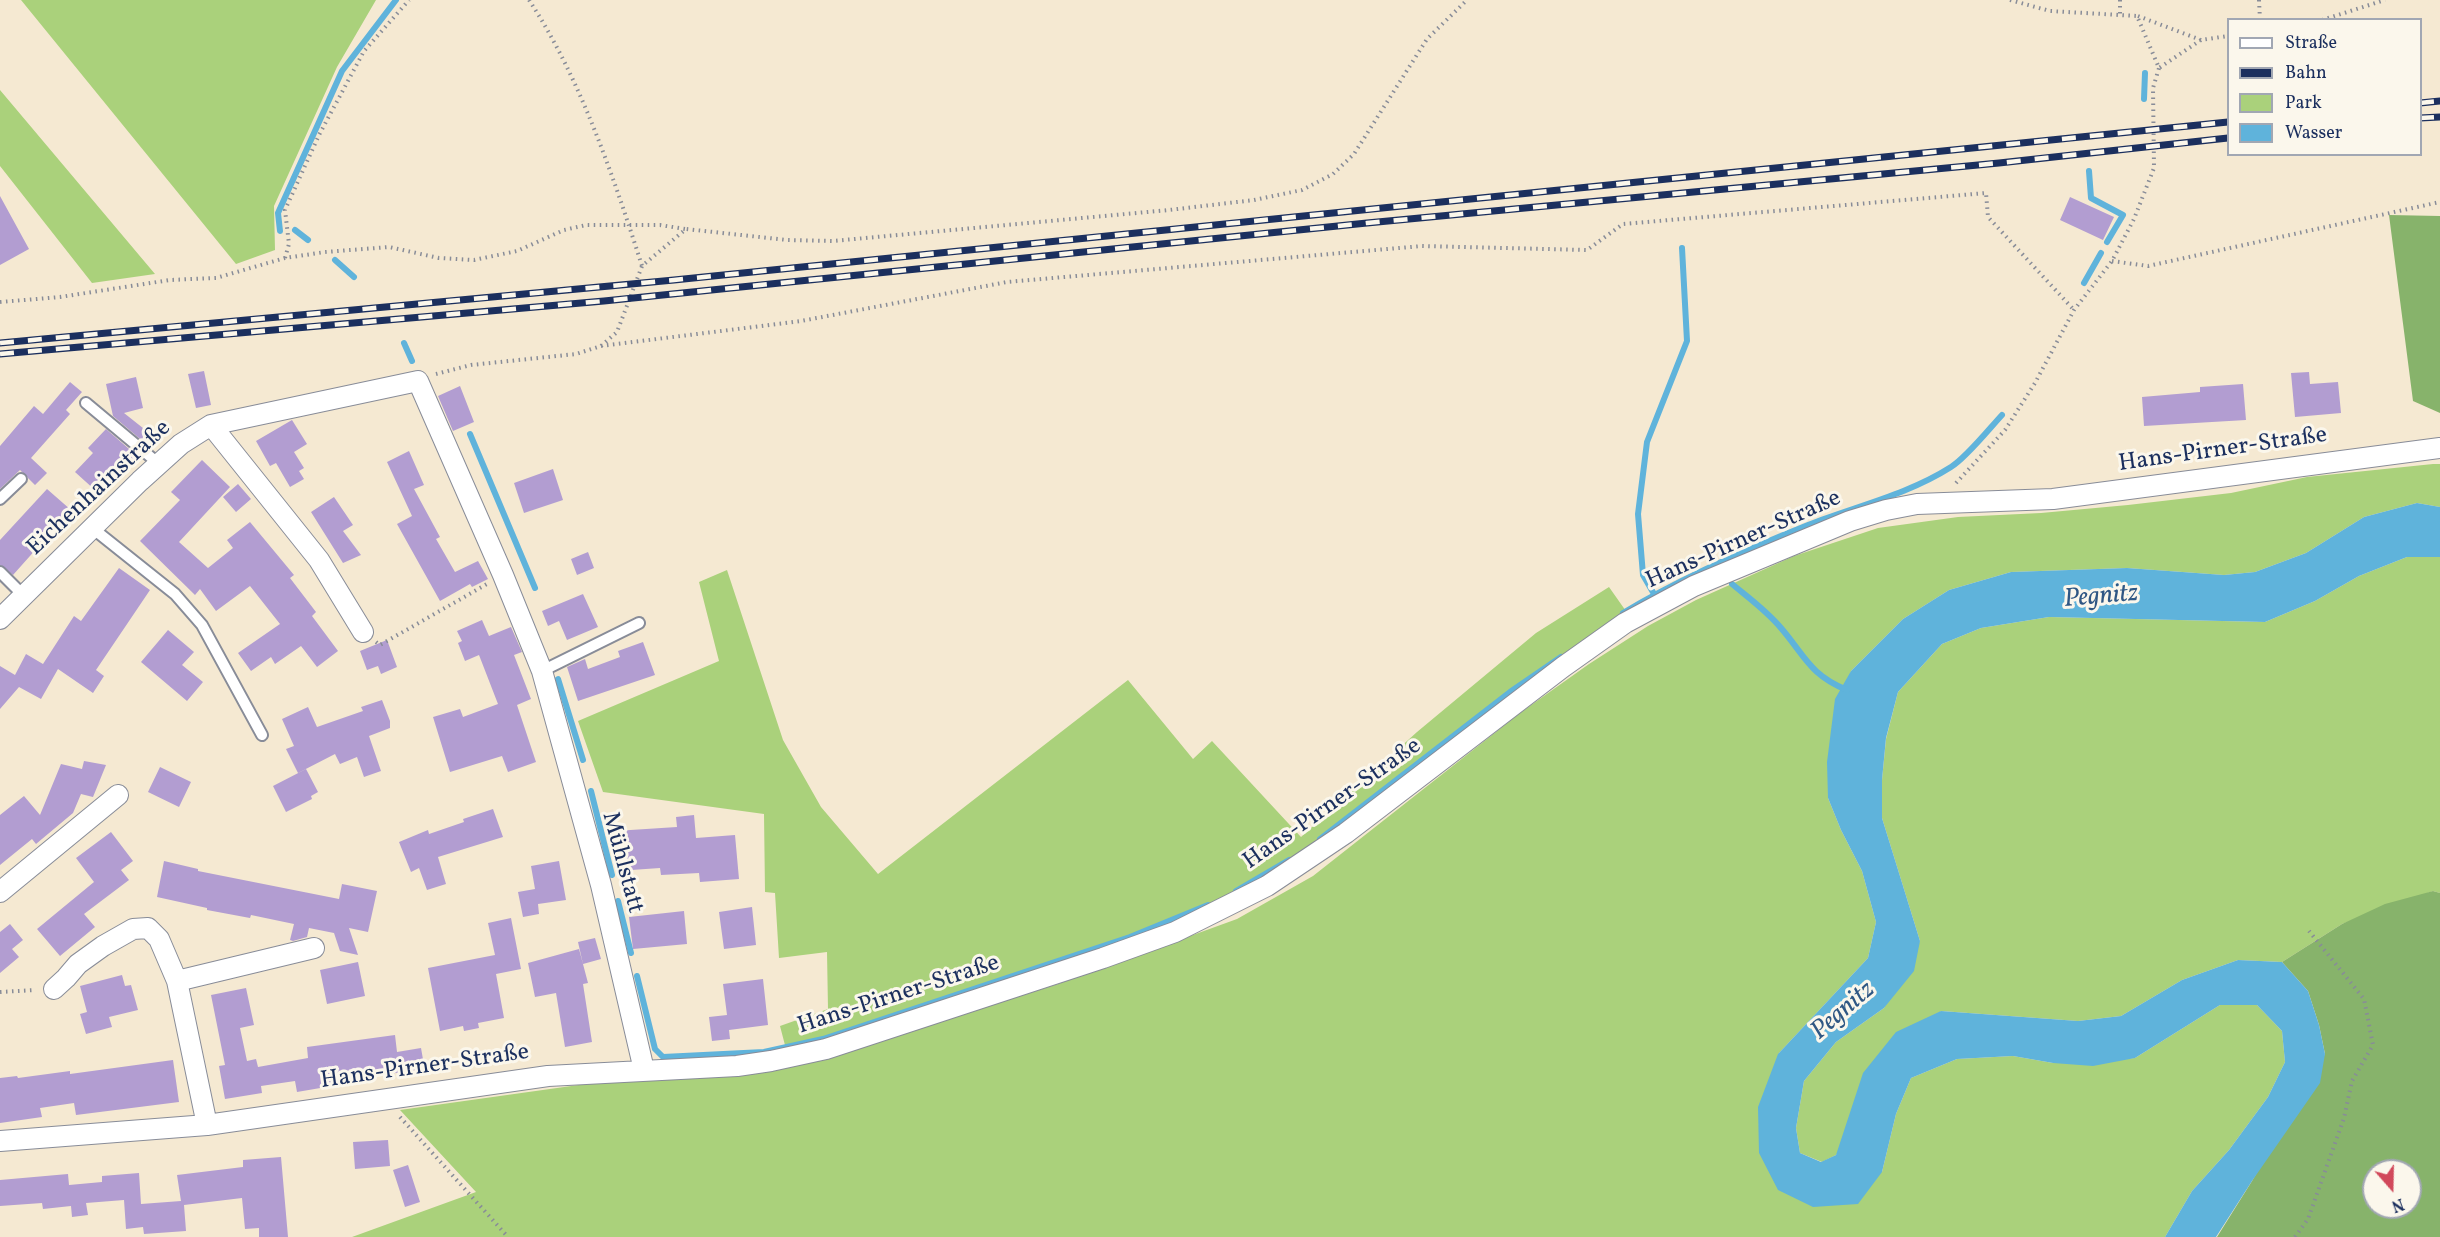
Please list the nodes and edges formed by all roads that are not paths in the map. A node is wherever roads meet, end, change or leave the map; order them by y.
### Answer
1 (418, 381) joint
2 (86, 403) dead end
3 (211, 424) junction
4 (2440, 448) edge
5 (159, 464) junction
6 (21, 479) dead end
7 (0, 499) edge
8 (91, 527) junction
9 (0, 572) edge
10 (23, 596) junction
11 (0, 619) edge
12 (639, 623) dead end
13 (363, 632) road end
14 (542, 671) junction
15 (262, 735) dead end
16 (118, 795) dead end
17 (0, 892) edge
18 (314, 948) dead end
19 (177, 981) junction
20 (54, 989) road end
21 (644, 1070) junction
22 (207, 1125) junction
23 (0, 1141) edge

1 - 3 street, Eichenhainstraße
1 - 14 street, Mühlstatt
2 - 5 lane
3 - 5 street, Eichenhainstraße
3 - 13 street, Eichenhainstraße
4 - 21 street, Hans-Pirner-Straße
5 - 8 street, Eichenhainstraße
6 - 7 lane
8 - 10 street, Eichenhainstraße
8 - 15 lane
9 - 10 lane
10 - 11 street, Eichenhainstraße
12 - 14 lane
14 - 21 street, Mühlstatt
16 - 17 street
18 - 19 street
19 - 20 street
19 - 22 street
21 - 22 street, Hans-Pirner-Straße
22 - 23 street, Hans-Pirner-Straße

